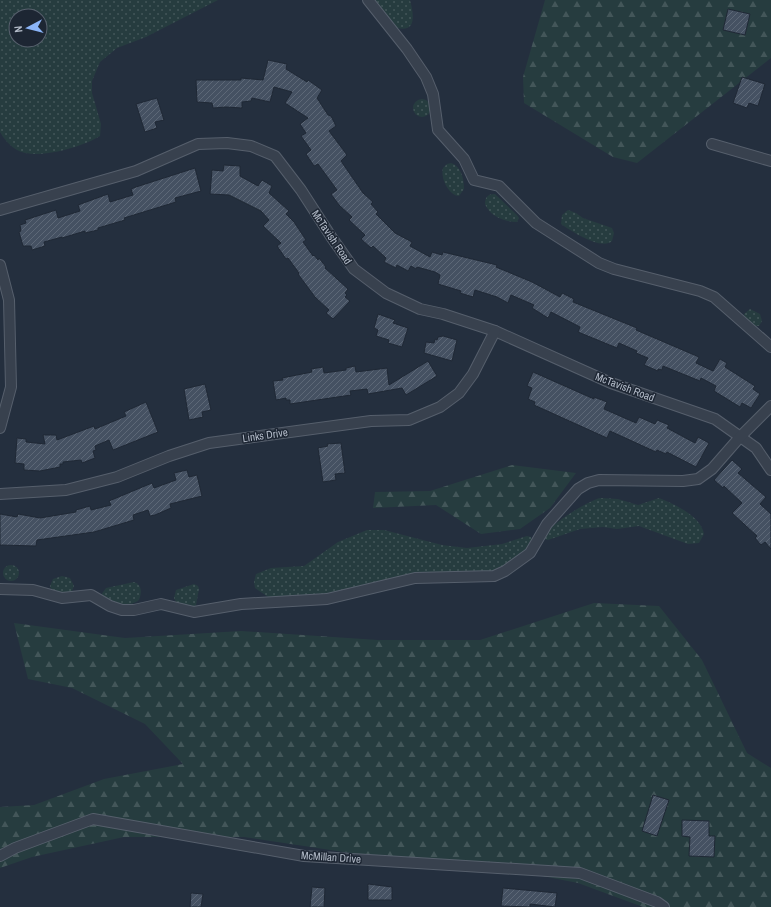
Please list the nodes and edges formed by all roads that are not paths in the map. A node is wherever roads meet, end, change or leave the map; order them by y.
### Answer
1 (368, 0) edge
2 (712, 144) dead end
3 (771, 161) edge
4 (0, 210) edge
5 (0, 266) edge
6 (495, 331) junction
7 (771, 347) edge
8 (771, 406) edge
9 (0, 428) edge
10 (740, 437) junction
11 (771, 470) edge
12 (0, 494) edge
13 (0, 589) edge
14 (0, 856) edge
15 (664, 907) edge

1 - 7 street
2 - 3 street
4 - 6 street, McTavish Road
5 - 9 street
6 - 10 street, McTavish Road
6 - 12 street, Links Drive
8 - 10 street
10 - 11 street, McTavish Road
10 - 13 street
14 - 15 street, McMillan Drive

